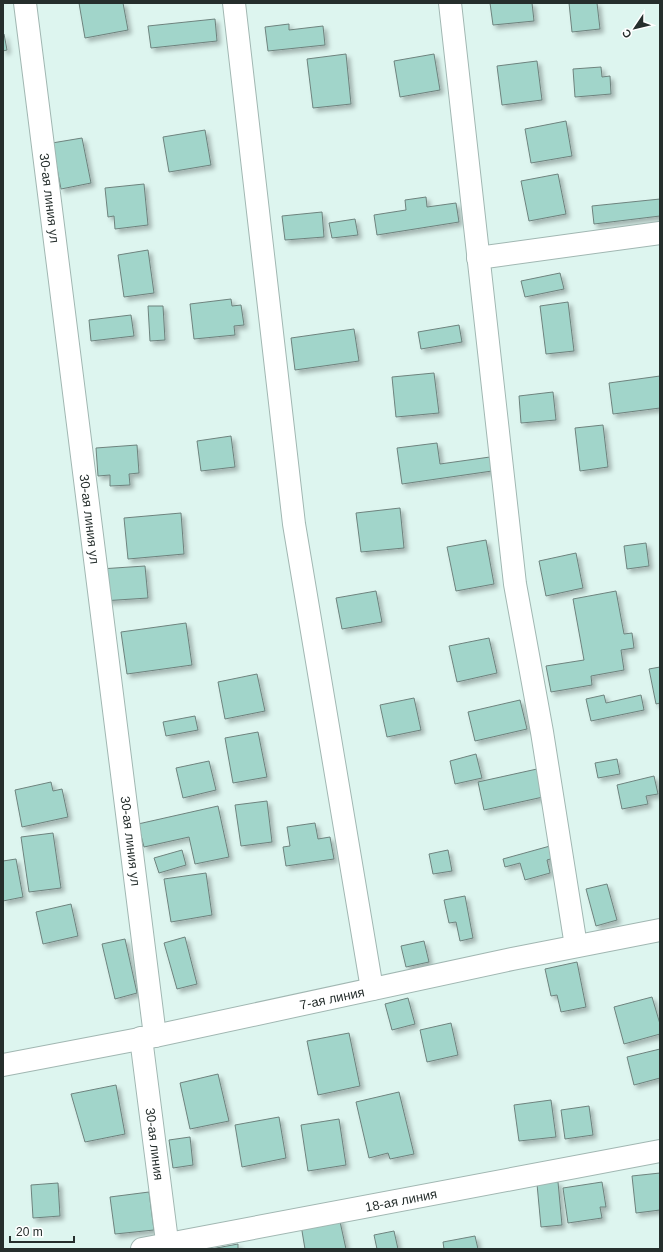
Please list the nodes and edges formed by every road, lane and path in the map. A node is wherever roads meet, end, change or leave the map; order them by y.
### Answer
1 (25, 3) edge
2 (234, 3) edge
3 (450, 3) edge
4 (660, 233) edge
5 (478, 258) junction
6 (660, 930) edge
7 (576, 946) junction
8 (372, 989) junction
9 (148, 1037) junction
10 (3, 1065) edge
11 (660, 1151) edge
12 (168, 1246) edge
13 (142, 1249) edge

1 - 9 street, 30-ая линия ул
2 - 8 street
3 - 5 street
4 - 5 street
5 - 7 street
6 - 7 street, 7-ая линия
7 - 8 street, 7-ая линия
8 - 9 street, 7-ая линия
9 - 10 street, 7-ая линия
9 - 12 street, 30-ая линия
11 - 12 street, 18-ая линия
12 - 13 street, 18-ая линия

